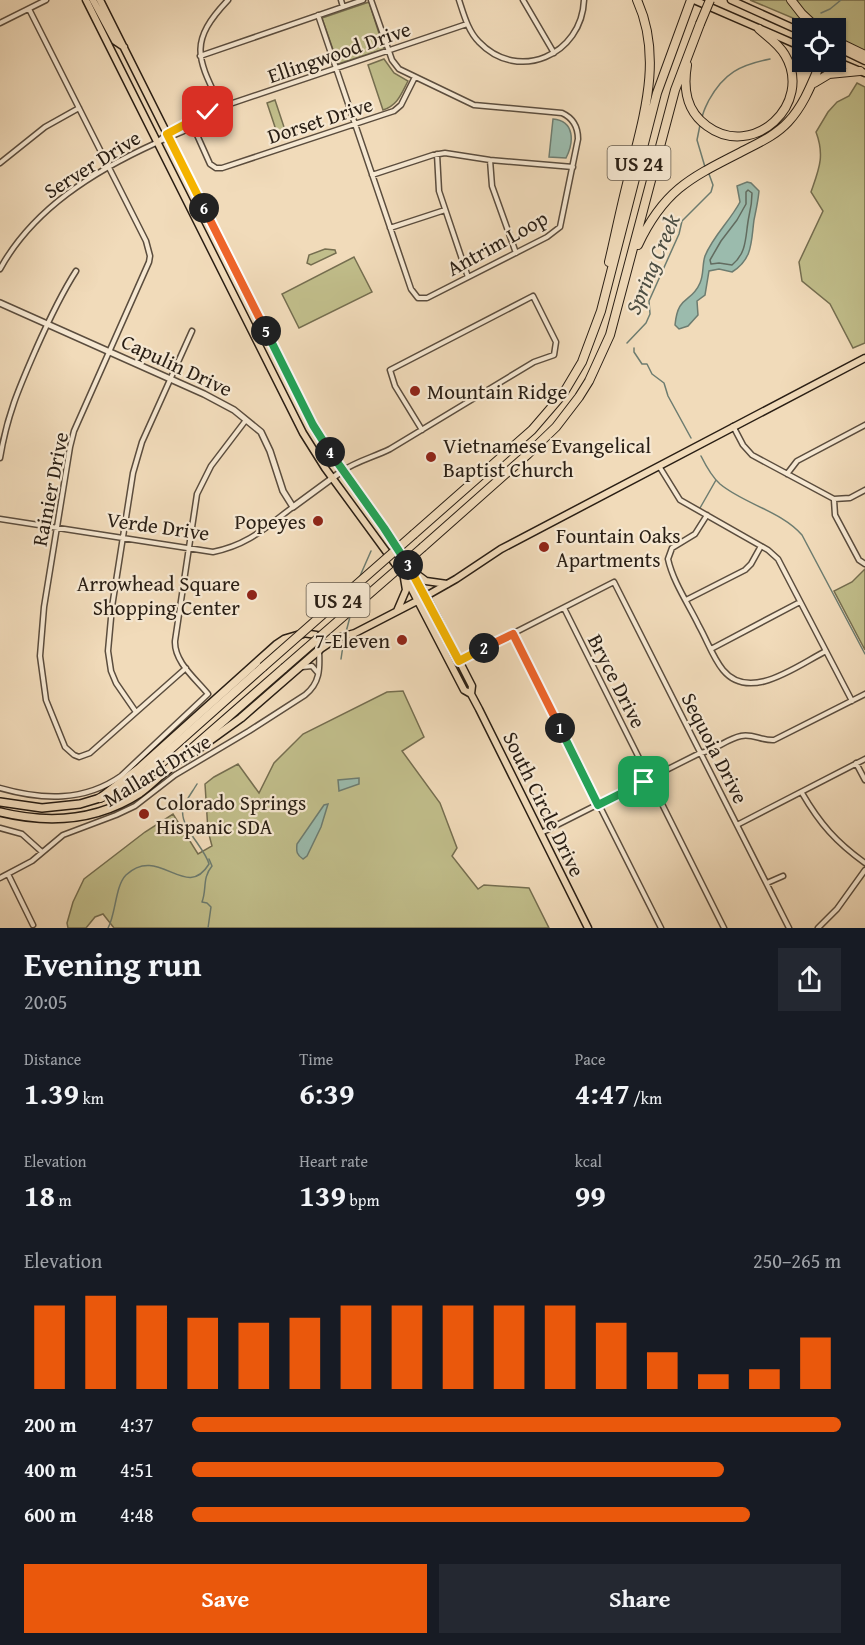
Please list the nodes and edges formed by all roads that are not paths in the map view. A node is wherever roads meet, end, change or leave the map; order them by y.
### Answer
1 (46, 0) edge
2 (86, 0) edge
3 (93, 0) edge
4 (100, 0) edge
5 (228, 0) edge
6 (341, 0) edge
7 (363, 0) edge
8 (371, 0) edge
9 (459, 0) edge
10 (523, 0) edge
11 (584, 0) edge
12 (637, 0) edge
13 (693, 0) edge
14 (710, 0) edge
15 (731, 0) edge
16 (791, 0) edge
17 (343, 7) junction
18 (29, 9) junction
19 (318, 15) junction
20 (806, 18) edge
21 (0, 23) edge
22 (467, 24) junction
23 (792, 27) edge
24 (759, 29) junction
25 (792, 43) edge
26 (690, 46) junction
27 (846, 46) edge
28 (124, 48) junction
29 (389, 51) junction
30 (846, 52) edge
31 (554, 53) junction
32 (865, 55) edge
33 (200, 56) junction
34 (865, 61) edge
35 (846, 65) edge
36 (336, 69) junction
37 (817, 72) edge
38 (862, 72) edge
39 (415, 77) junction
40 (813, 84) junction
41 (221, 107) junction
42 (79, 108) junction
43 (354, 124) junction
44 (193, 126) junction
45 (168, 136) junction
46 (157, 142) junction
47 (437, 154) junction
48 (490, 160) junction
49 (0, 163) edge
50 (573, 167) junction
51 (109, 168) junction
52 (372, 175) junction
53 (445, 210) junction
54 (390, 228) junction
55 (516, 253) junction
56 (630, 260) junction
57 (0, 269) edge
58 (76, 271) dead end
59 (468, 278) junction
60 (0, 303) edge
61 (601, 311) junction
62 (47, 324) junction
63 (192, 331) dead end
64 (109, 351) junction
65 (865, 358) edge
66 (171, 379) junction
67 (246, 420) junction
68 (865, 425) edge
69 (733, 426) junction
70 (422, 430) junction
71 (0, 458) edge
72 (659, 465) junction
73 (342, 471) junction
74 (787, 474) junction
75 (332, 478) junction
76 (865, 490) edge
77 (834, 499) junction
78 (293, 507) junction
79 (707, 515) junction
80 (0, 519) edge
81 (57, 528) junction
82 (123, 538) junction
83 (761, 546) junction
84 (189, 549) junction
85 (663, 552) dead end
86 (669, 555) junction
87 (865, 564) edge
88 (411, 570) junction
89 (404, 574) junction
90 (447, 584) junction
91 (426, 596) junction
92 (418, 600) junction
93 (686, 600) junction
94 (800, 602) junction
95 (564, 608) junction
96 (397, 611) junction
97 (303, 633) junction
98 (513, 634) junction
99 (334, 638) junction
100 (317, 647) junction
101 (711, 649) junction
102 (826, 651) junction
103 (459, 661) junction
104 (302, 667) junction
105 (186, 668) junction
106 (319, 674) junction
107 (733, 679) junction
108 (730, 685) dead end
109 (471, 694) junction
110 (865, 694) edge
111 (852, 701) junction
112 (136, 712) junction
113 (763, 740) junction
114 (761, 747) dead end
115 (700, 753) junction
116 (865, 759) edge
117 (856, 764) junction
118 (166, 771) junction
119 (649, 779) junction
120 (865, 780) edge
121 (0, 788) edge
122 (802, 793) junction
123 (100, 798) junction
124 (0, 802) edge
125 (598, 805) junction
126 (0, 812) edge
127 (737, 825) junction
128 (0, 828) edge
129 (541, 833) junction
130 (42, 852) junction
131 (865, 864) edge
132 (865, 870) edge
133 (8, 874) junction
134 (783, 876) dead end
135 (0, 878) edge
136 (767, 883) junction
137 (33, 925) dead end
138 (588, 928) edge
139 (661, 928) edge
140 (724, 928) edge
141 (789, 928) edge
142 (818, 928) edge

1 - 18 street
2 - 46 main road
3 - 28 main road
4 - 28 main road
5 - 33 street
6 - 17 street
7 - 17 street
8 - 29 street, Antrim Loop
9 - 22 street
10 - 31 street
11 - 31 street
12 - 61 highway
13 - 24 main road
13 - 61 highway, US 24
14 - 26 highway, US 24, bridge
15 - 23 main road
16 - 20 highway
17 - 19 street
18 - 21 street
18 - 42 street, Rainier Drive
19 - 33 street
19 - 36 street, Antrim Loop
22 - 29 street, Ellingwood Drive
22 - 31 street
24 - 25 main road
24 - 26 highway
26 - 56 highway, US 24
27 - 32 highway
28 - 45 main road
29 - 36 street, Ellingwood Drive
29 - 39 street, Antrim Loop
30 - 34 main road
33 - 41 street
35 - 38 main road
36 - 41 street, Ellingwood Drive
36 - 43 street, Antrim Loop
37 - 40 highway
38 - 40 highway
39 - 43 street, Dorset Drive
39 - 50 street, Antrim Loop
40 - 56 highway
41 - 44 street, Ellingwood Drive
41 - 45 street, Ellingwood Drive
42 - 49 street
42 - 51 street, Rainier Drive
43 - 44 street, Dorset Drive
43 - 52 street, Antrim Loop
44 - 45 street, Ellingwood Drive
45 - 46 street, Ellingwood Drive
45 - 73 main road, South Circle Drive
46 - 51 street, Server Drive
46 - 75 main road, South Circle Drive
47 - 48 street
47 - 52 street
47 - 53 street
48 - 50 street
48 - 55 street
50 - 55 street, Antrim Loop
51 - 57 street, Server Drive
51 - 64 street, Rainier Drive
52 - 54 street, Antrim Loop
53 - 54 street
53 - 59 street
54 - 59 street, Antrim Loop
55 - 59 street, Antrim Loop
56 - 118 highway, US 24, bridge
58 - 62 street
60 - 62 street, Capulin Drive
61 - 123 highway, US 24, bridge
62 - 64 street, Capulin Drive
62 - 71 street
63 - 66 street
64 - 66 street, Capulin Drive
64 - 81 street, Rainier Drive
65 - 69 main road
66 - 67 street, Capulin Drive
66 - 82 street
67 - 78 street, Capulin Drive
67 - 84 street
68 - 74 street
69 - 72 main road
69 - 74 street
70 - 70 street, Verde Drive
70 - 73 street, Verde Drive
72 - 79 street
72 - 90 main road
73 - 75 street, Verde Drive
73 - 88 main road, South Circle Drive
74 - 77 street
75 - 78 street, Verde Drive
75 - 89 main road, South Circle Drive
76 - 77 street
77 - 87 street
78 - 84 street, Verde Drive
79 - 83 street
79 - 86 street
80 - 81 street, Verde Drive
81 - 82 street, Verde Drive
81 - 112 street, Rainier Drive
82 - 84 street, Verde Drive
82 - 112 street
83 - 93 street
83 - 94 street
84 - 105 street
85 - 86 street
86 - 93 street
88 - 90 main road
88 - 91 main road, South Circle Drive
89 - 92 main road, South Circle Drive
89 - 96 main road
90 - 91 main road
91 - 92 main road
91 - 103 main road, South Circle Drive
92 - 96 main road
92 - 109 main road, South Circle Drive
93 - 101 street
94 - 101 street
94 - 102 street
95 - 98 street
95 - 115 street, Sequoia Drive
95 - 119 street, Bryce Drive
96 - 99 main road
97 - 99 main road
97 - 100 street
97 - 123 highway
98 - 103 street
98 - 125 street
99 - 100 main road
100 - 104 highway
100 - 106 street
101 - 107 street
102 - 107 street
102 - 111 street
103 - 109 main road, South Circle Drive
104 - 106 street
104 - 118 highway
105 - 112 street, Rainier Drive
105 - 121 street
106 - 130 street, Mallard Drive
107 - 108 street
109 - 129 main road, South Circle Drive
110 - 111 street
111 - 113 street
113 - 114 street
113 - 115 street
115 - 119 street
115 - 127 street, Sequoia Drive
116 - 117 street
117 - 120 street
117 - 122 street
118 - 126 highway, US 24
119 - 125 street
119 - 140 street, Bryce Drive
122 - 127 street
122 - 131 street
123 - 124 highway, US 24
125 - 129 street
125 - 139 street
127 - 136 street, Sequoia Drive
128 - 130 street
129 - 138 main road, South Circle Drive
130 - 133 street, Mallard Drive
132 - 142 street
133 - 135 street, Mallard Drive
133 - 137 street
134 - 136 street
136 - 141 street, Sequoia Drive

